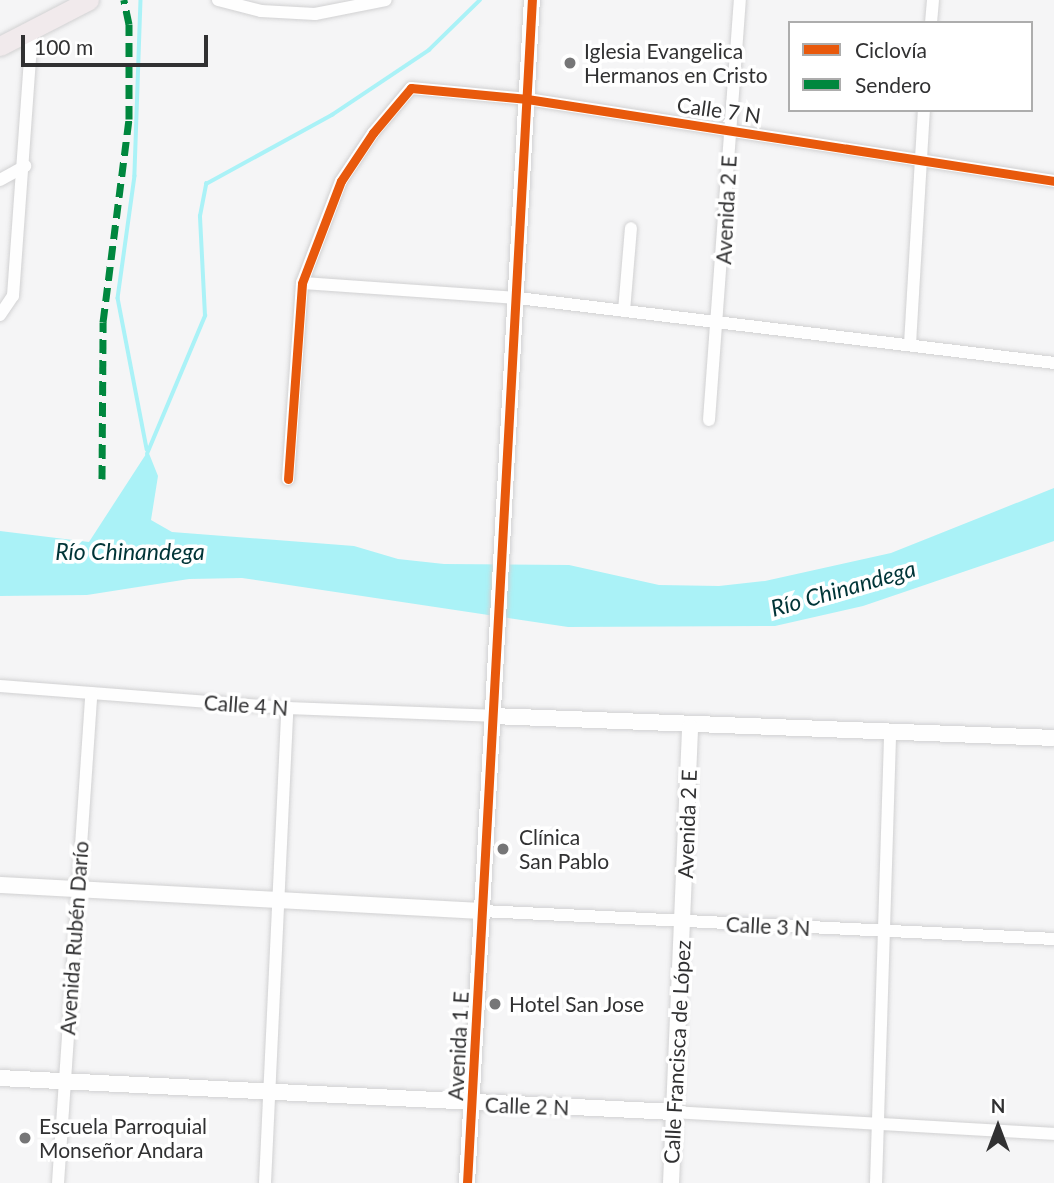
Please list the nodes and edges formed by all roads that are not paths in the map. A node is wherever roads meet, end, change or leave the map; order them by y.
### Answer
1 (89, 0) edge
2 (218, 0) edge
3 (386, 0) edge
4 (532, 0) edge
5 (740, 0) edge
6 (933, 0) edge
7 (931, 21) edge
8 (32, 30) junction
9 (0, 46) edge
10 (527, 99) junction
11 (924, 112) edge
12 (730, 129) junction
13 (919, 158) junction
14 (26, 166) junction
15 (0, 180) edge
16 (1054, 181) edge
17 (631, 228) dead end
18 (302, 283) junction
19 (518, 298) junction
20 (624, 311) junction
21 (0, 315) edge
22 (719, 322) junction
23 (910, 344) junction
24 (1054, 363) edge
25 (709, 420) dead end
26 (288, 479) dead end
27 (0, 685) edge
28 (91, 693) junction
29 (287, 708) junction
30 (492, 716) junction
31 (690, 727) junction
32 (890, 733) junction
33 (1054, 738) edge
34 (0, 885) edge
35 (78, 889) junction
36 (276, 899) junction
37 (482, 911) junction
38 (684, 921) junction
39 (887, 932) junction
40 (1054, 939) edge
41 (0, 1079) edge
42 (64, 1081) junction
43 (268, 1092) junction
44 (472, 1104) junction
45 (674, 1112) junction
46 (877, 1124) junction
47 (1054, 1134) edge
48 (58, 1183) edge
49 (265, 1183) edge
50 (467, 1183) edge
51 (671, 1183) edge
52 (876, 1183) edge

1 - 8 main road
2 - 3 street
4 - 10 street, Avenida 1 E
5 - 12 street, Avenida 2 E
6 - 7 street
8 - 9 main road
8 - 14 street
10 - 12 street, Calle 7 N
10 - 18 street, Calle 7 N
10 - 19 street, Avenida 1 E
11 - 13 street
12 - 13 street, Calle 7 N
12 - 22 street, Avenida 2 E
13 - 16 street, Calle 7 N
13 - 23 street
14 - 15 street
14 - 21 street
17 - 20 street
18 - 19 street
18 - 26 street
19 - 20 street
19 - 30 street, Avenida 1 E
20 - 22 street
22 - 23 street
22 - 25 street, Avenida 2 E
23 - 24 street
27 - 28 street, Calle 4 N
28 - 29 street, Calle 4 N
28 - 35 street, Avenida Rubén Darío
29 - 30 street, Calle 4 N
29 - 36 street
30 - 31 street
30 - 37 street, Avenida 1 E
31 - 32 street
31 - 38 street, Avenida 2 E
32 - 33 street
32 - 39 street
34 - 35 street
35 - 36 street
35 - 42 street, Avenida Rubén Darío
36 - 37 street
36 - 43 street
37 - 38 street, Calle 3 N
37 - 44 street, Avenida 1 E
38 - 39 street, Calle 3 N
38 - 45 street, Calle Francisca de López
39 - 40 street, Calle 3 N
39 - 46 street
41 - 42 street, Calle 2 N
42 - 43 street, Calle 2 N
42 - 48 street, Avenida Rubén Darío
43 - 44 street, Calle 2 N
43 - 49 street
44 - 45 street, Calle 2 N
44 - 50 street, Avenida 1 E
45 - 46 street, Calle 2 N
45 - 51 street, Calle Francisca de López
46 - 47 street, Calle 2 N
46 - 52 street

